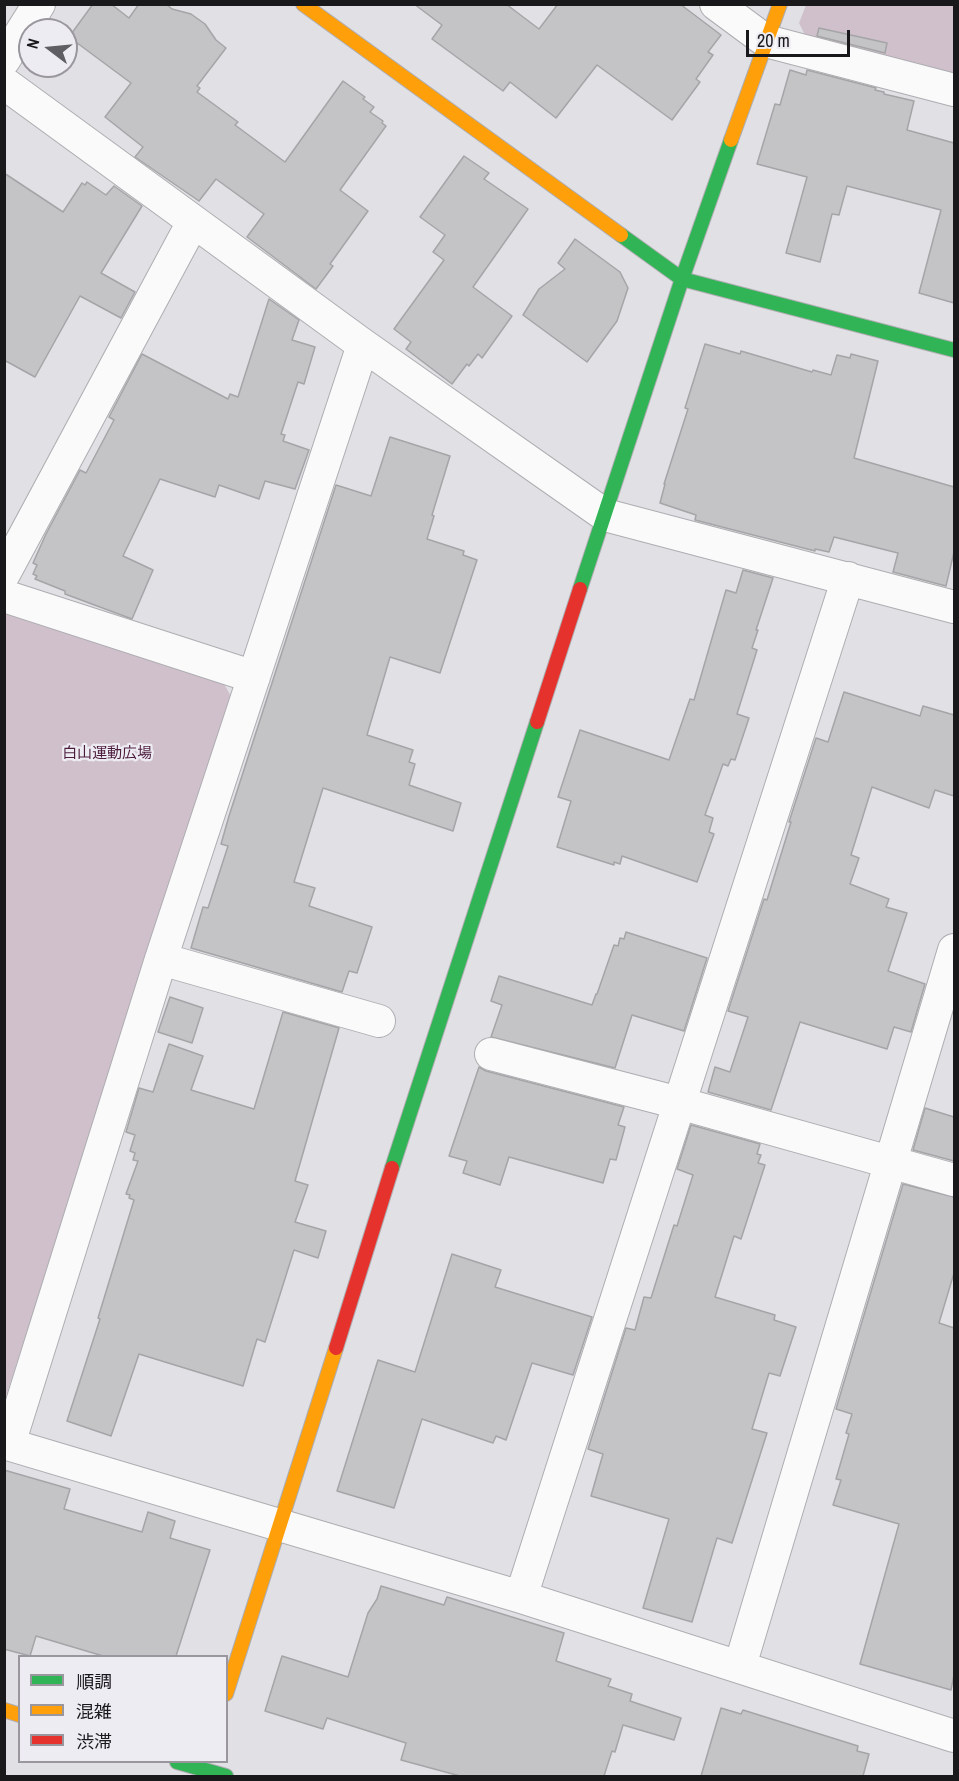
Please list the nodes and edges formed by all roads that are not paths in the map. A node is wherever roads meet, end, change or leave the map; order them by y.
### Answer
1 (39, 4) edge
2 (303, 4) edge
3 (716, 4) edge
4 (780, 4) edge
5 (766, 41) junction
6 (4, 60) edge
7 (4, 83) edge
8 (954, 90) edge
9 (193, 222) junction
10 (682, 279) junction
11 (363, 345) junction
12 (954, 350) edge
13 (605, 515) junction
14 (4, 574) edge
15 (848, 578) junction
16 (4, 596) edge
17 (954, 607) edge
18 (254, 677) junction
19 (954, 950) edge
20 (162, 959) junction
21 (379, 1021) dead end
22 (491, 1054) dead end
23 (679, 1103) junction
24 (891, 1162) junction
25 (954, 1180) edge
26 (7, 1444) edge
27 (280, 1526) junction
28 (521, 1597) junction
29 (740, 1666) junction
30 (228, 1688) edge
31 (954, 1736) edge
32 (183, 1763) edge
33 (202, 1769) edge
34 (226, 1776) edge

1 - 6 street
2 - 10 street
3 - 5 street
4 - 5 street
5 - 8 street
5 - 10 street
7 - 9 street
9 - 11 street
9 - 14 street
10 - 12 street
10 - 13 street
11 - 13 street
11 - 18 street
13 - 15 street
13 - 27 street
15 - 17 street
15 - 23 street
16 - 18 street
18 - 20 street
19 - 24 street
20 - 21 street
20 - 26 street
22 - 23 street
23 - 24 street
23 - 28 street
24 - 25 street
24 - 29 street
26 - 27 street
27 - 28 street
27 - 30 street
28 - 29 street
29 - 31 street
32 - 33 street
33 - 34 street

